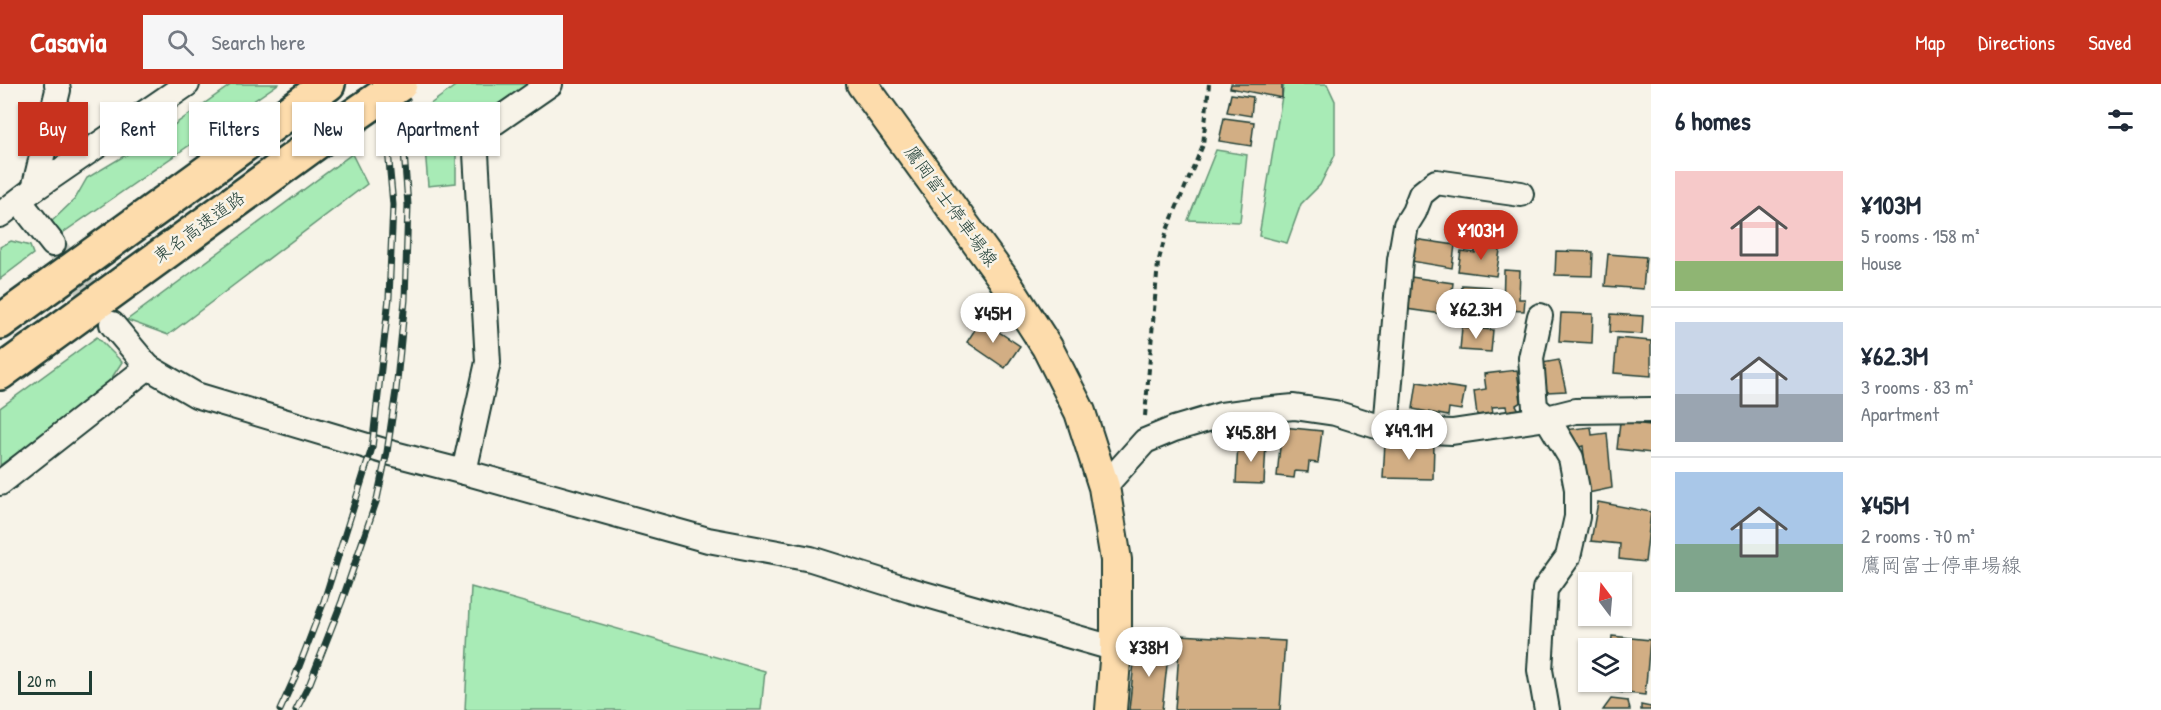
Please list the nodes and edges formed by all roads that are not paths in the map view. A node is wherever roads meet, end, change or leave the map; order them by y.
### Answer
1 (57, 84) edge
2 (187, 84) edge
3 (399, 84) edge
4 (550, 84) edge
5 (862, 84) edge
6 (325, 86) edge
7 (1521, 194) dead end
8 (27, 195) junction
9 (0, 215) edge
10 (53, 244) tunnel mouth
11 (1540, 316) dead end
12 (0, 322) edge
13 (112, 324) tunnel mouth
14 (148, 367) junction
15 (0, 373) edge
16 (1651, 410) edge
17 (1547, 418) junction
18 (1386, 429) junction
19 (464, 472) junction
20 (0, 483) edge
21 (1104, 487) junction
22 (1116, 649) junction
23 (1111, 710) edge
24 (1547, 710) edge

1 - 8 street
2 - 8 street
3 - 15 highway, 東名高速道路, bridge
4 - 19 street
5 - 21 main road, 鷹岡富士停車場線
6 - 12 highway
7 - 18 street
8 - 9 street
8 - 10 street
11 - 17 street
13 - 14 street
14 - 19 street
14 - 20 street
16 - 17 street
17 - 18 street
17 - 24 street
18 - 21 street
19 - 22 street
21 - 22 main road, 鷹岡富士停車場線
22 - 23 main road, 鷹岡富士停車場線

